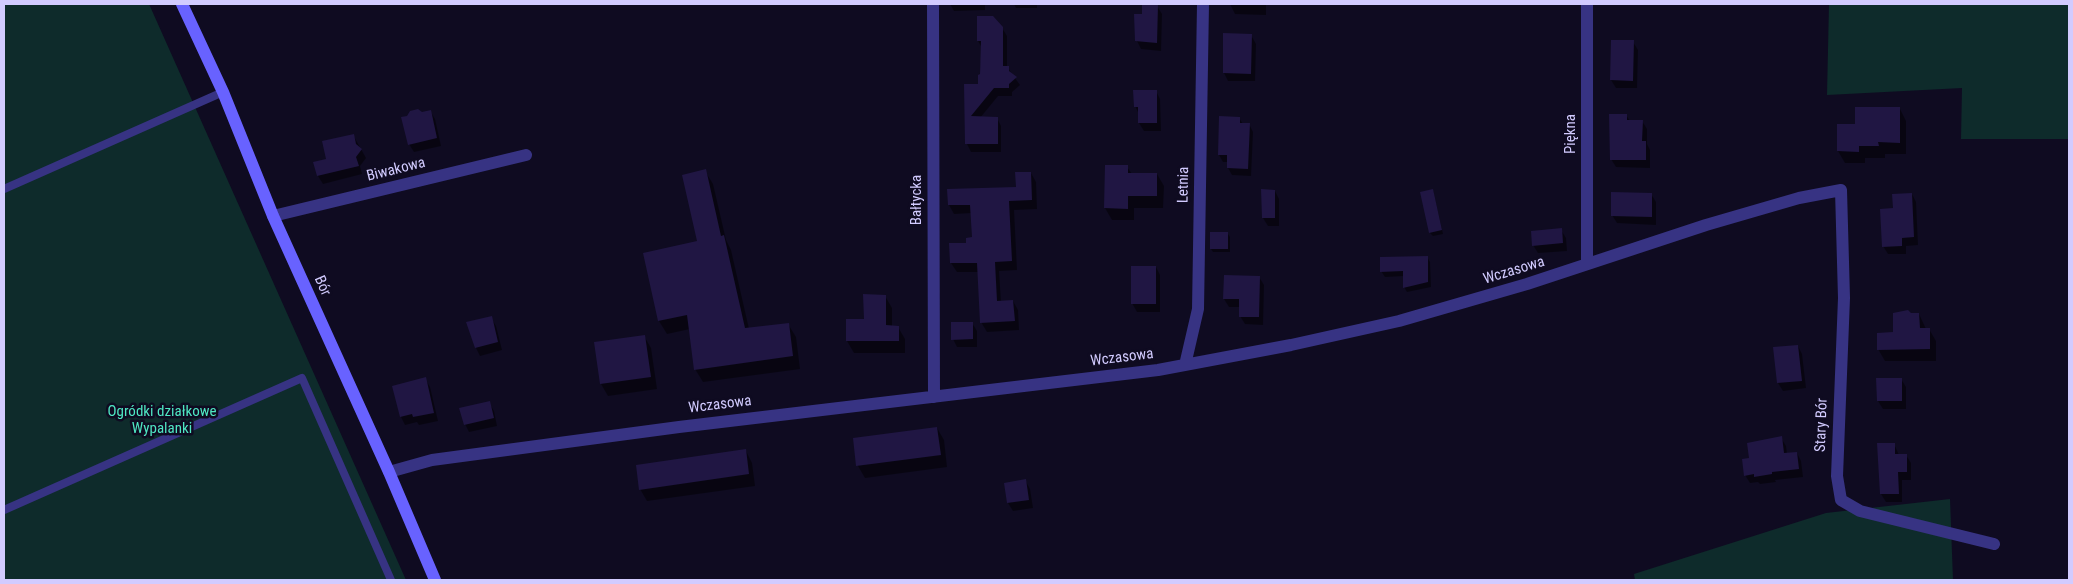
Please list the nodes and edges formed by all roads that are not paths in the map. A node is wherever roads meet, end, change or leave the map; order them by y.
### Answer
1 (182, 4) edge
2 (933, 4) edge
3 (1203, 4) edge
4 (1587, 4) edge
5 (223, 92) junction
6 (526, 155) dead end
7 (4, 188) edge
8 (1841, 190) joint
9 (273, 216) junction
10 (1588, 264) junction
11 (1185, 365) junction
12 (934, 397) junction
13 (389, 472) junction
14 (4, 510) edge
15 (1994, 544) dead end
16 (391, 580) edge
17 (435, 580) edge

1 - 5 street, Bór
2 - 12 street, Bałtycka
3 - 11 street, Letnia
4 - 10 street, Piękna
5 - 7 lane
5 - 9 street, Bór
6 - 9 street, Biwakowa
8 - 10 street, Wczasowa
8 - 15 street, Stary Bór
9 - 13 street, Bór
10 - 11 street, Wczasowa
11 - 12 street, Wczasowa
12 - 13 street, Wczasowa
13 - 17 street, Bór
14 - 16 lane

